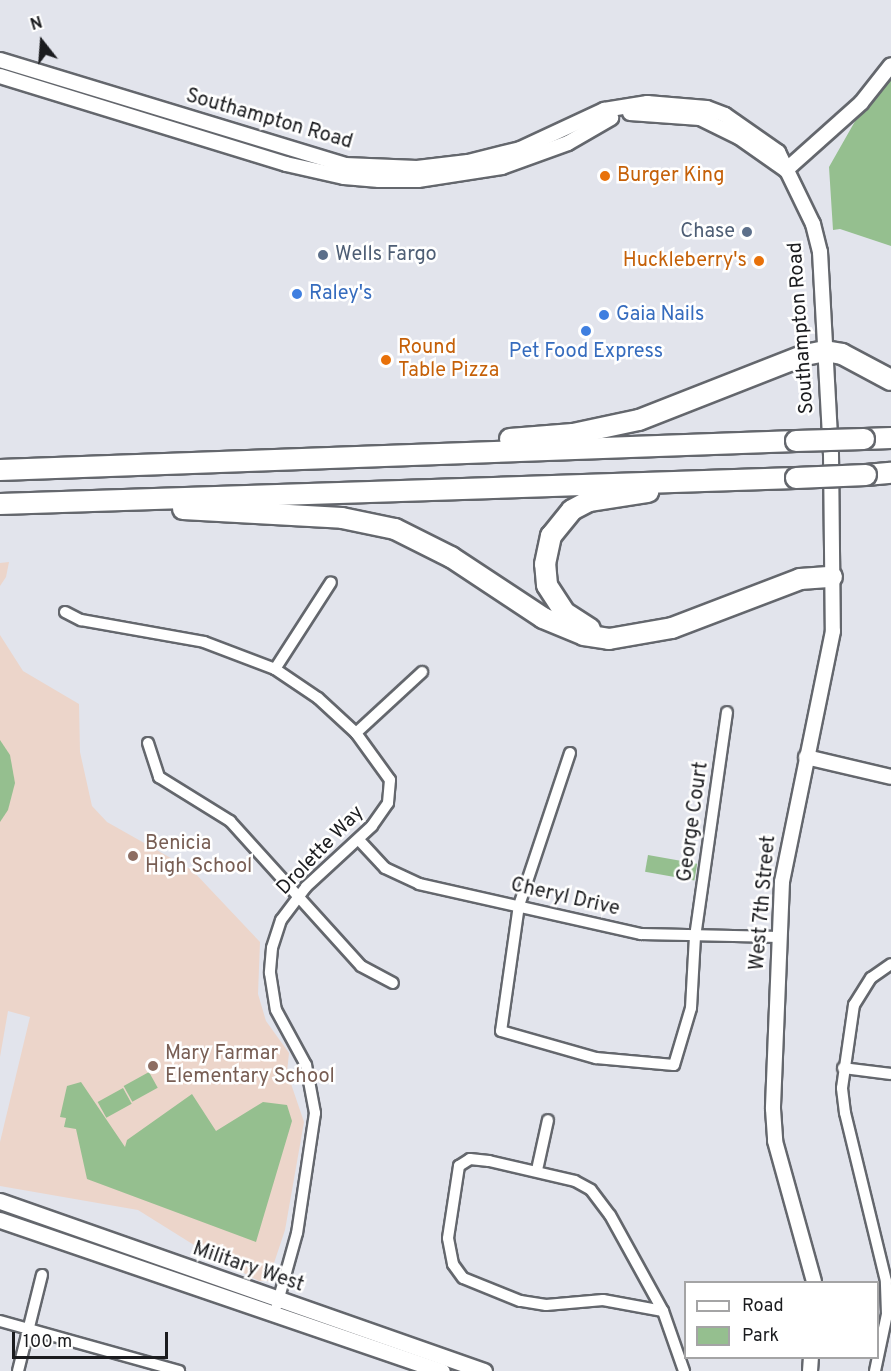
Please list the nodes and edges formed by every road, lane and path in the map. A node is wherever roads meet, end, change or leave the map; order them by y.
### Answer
1 (0, 60) edge
2 (891, 65) edge
3 (0, 76) edge
4 (786, 170) junction
5 (825, 351) junction
6 (891, 380) edge
7 (891, 438) edge
8 (831, 454) joint
9 (348, 458) junction
10 (0, 470) edge
11 (891, 473) edge
12 (723, 480) junction
13 (80, 501) junction
14 (0, 504) edge
15 (832, 577) junction
16 (331, 582) dead end
17 (65, 612) dead end
18 (622, 636) junction
19 (275, 669) junction
20 (422, 672) dead end
21 (727, 712) dead end
22 (356, 733) junction
23 (148, 743) dead end
24 (570, 753) dead end
25 (806, 756) junction
26 (891, 777) edge
27 (359, 840) junction
28 (298, 898) junction
29 (519, 905) junction
30 (695, 937) junction
31 (780, 938) junction
32 (891, 964) edge
33 (393, 983) dead end
34 (843, 1068) junction
35 (891, 1074) edge
36 (548, 1120) dead end
37 (537, 1170) junction
38 (0, 1201) edge
39 (0, 1220) edge
40 (42, 1275) dead end
41 (814, 1281) edge
42 (276, 1307) junction
43 (663, 1311) junction
44 (0, 1321) edge
45 (29, 1327) junction
46 (879, 1352) edge
47 (18, 1371) edge
48 (178, 1371) edge
49 (442, 1371) edge
50 (484, 1371) edge
51 (684, 1371) edge

1 - 4 street, Southampton Road
2 - 4 street
3 - 4 street, Southampton Road
4 - 5 street, Southampton Road
5 - 6 highway
5 - 8 street, Southampton Road
5 - 9 highway
7 - 9 highway, bridge
8 - 15 street, West 7th Street
9 - 10 highway
11 - 12 highway, bridge
12 - 13 highway
12 - 18 highway
13 - 14 highway
13 - 18 highway
15 - 18 highway
15 - 25 street, West 7th Street
16 - 19 street
17 - 19 street, Drolette Way
19 - 22 street, Drolette Way
20 - 22 street
21 - 30 street, George Court
22 - 27 street, Drolette Way
23 - 28 street
24 - 29 street
25 - 26 street
25 - 31 street, West 7th Street
27 - 28 street, Drolette Way
27 - 29 street, Cheryl Drive
28 - 33 street
28 - 42 street, Drolette Way
29 - 30 street, Cheryl Drive
29 - 30 street, George Court
30 - 31 street, Cheryl Drive
31 - 41 street, West 7th Street
32 - 34 street
34 - 35 street
34 - 46 street
36 - 37 street
37 - 43 street
37 - 43 street
38 - 42 main road, Military West
39 - 42 main road, Military West
40 - 45 street
42 - 49 main road, Military West
42 - 50 main road, Military West
43 - 51 street
44 - 45 street
45 - 47 street
45 - 48 street

